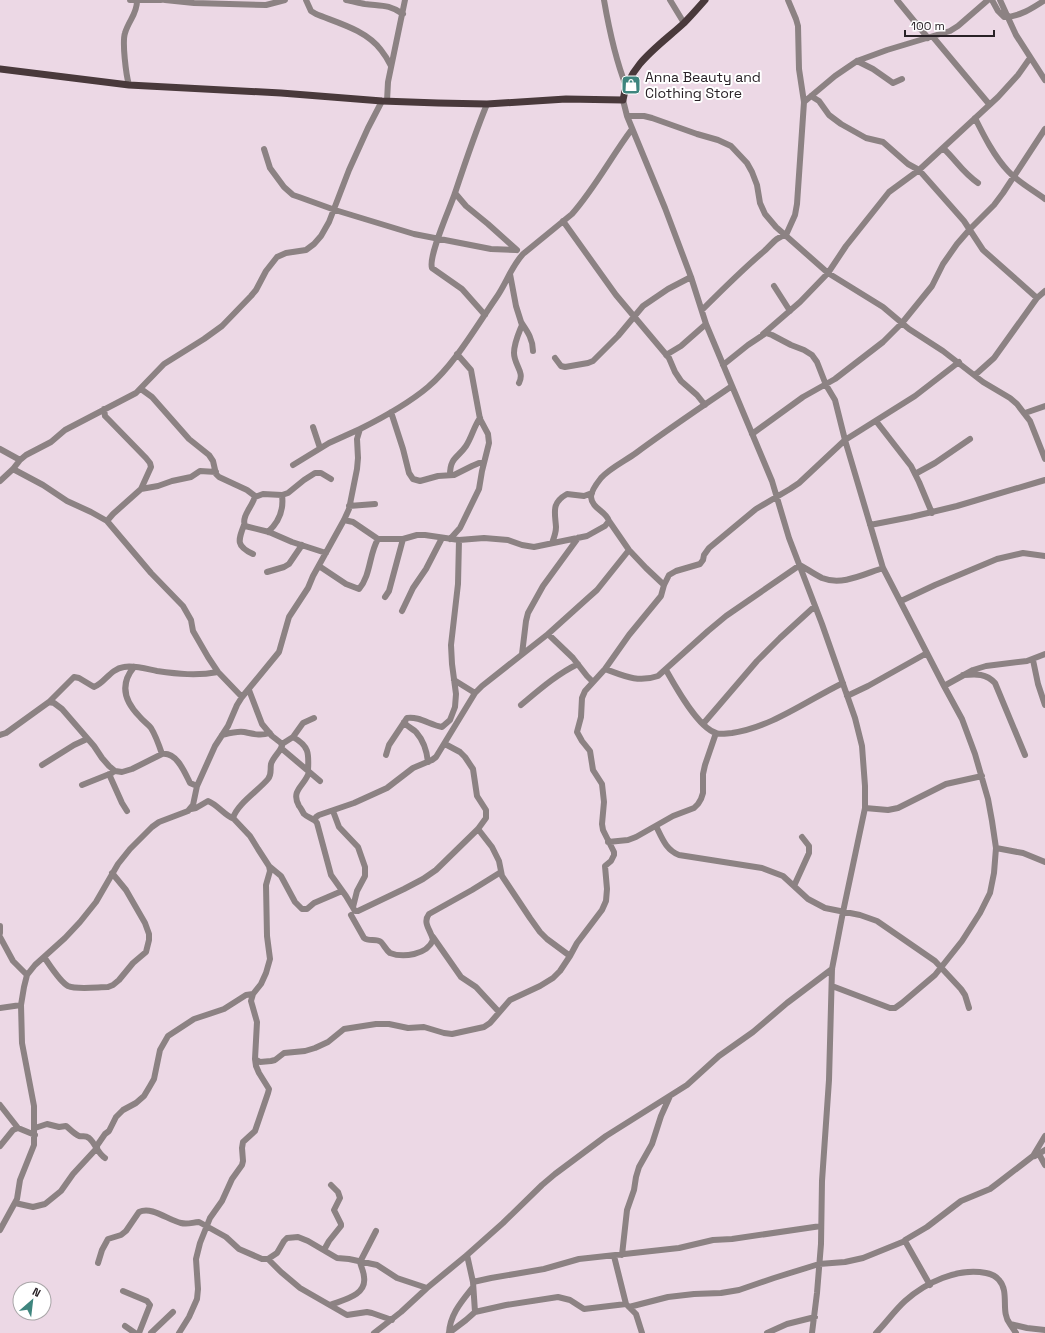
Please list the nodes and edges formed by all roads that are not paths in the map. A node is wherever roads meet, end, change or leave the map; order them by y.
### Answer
1 (130, 0) edge
2 (161, 0) edge
3 (165, 0) edge
4 (286, 0) edge
5 (306, 0) edge
6 (346, 0) edge
7 (405, 0) edge
8 (604, 0) edge
9 (670, 0) edge
10 (704, 0) edge
11 (788, 0) edge
12 (897, 0) edge
13 (988, 0) edge
14 (992, 0) edge
15 (1000, 0) edge
16 (1045, 0) edge
17 (137, 1) edge
18 (403, 14) junction
19 (1009, 17) junction
20 (684, 23) junction
21 (930, 37) junction
22 (1030, 58) junction
23 (857, 61) junction
24 (391, 66) junction
25 (0, 69) edge
26 (902, 79) dead end
27 (1045, 80) edge
28 (129, 85) junction
29 (626, 86) junction
30 (811, 96) junction
31 (624, 100) junction
32 (385, 101) junction
33 (804, 102) junction
34 (486, 104) junction
35 (988, 104) junction
36 (627, 116) junction
37 (975, 118) junction
38 (632, 129) junction
39 (1045, 129) edge
40 (943, 148) junction
41 (264, 149) dead end
42 (919, 170) junction
43 (1014, 177) junction
44 (978, 183) dead end
45 (455, 193) junction
46 (1045, 199) edge
47 (335, 210) junction
48 (563, 221) junction
49 (970, 229) junction
50 (786, 235) junction
51 (438, 239) junction
52 (516, 250) junction
53 (523, 254) junction
54 (828, 272) junction
55 (510, 274) junction
56 (691, 277) junction
57 (774, 286) dead end
58 (1045, 291) edge
59 (1037, 298) junction
60 (702, 310) junction
61 (790, 311) junction
62 (485, 316) junction
63 (634, 316) junction
64 (521, 322) junction
65 (902, 323) junction
66 (706, 324) junction
67 (763, 335) junction
68 (533, 351) dead end
69 (457, 354) junction
70 (666, 355) junction
71 (555, 358) dead end
72 (959, 362) junction
73 (723, 365) junction
74 (975, 375) junction
75 (519, 383) dead end
76 (826, 385) junction
77 (732, 386) junction
78 (141, 389) junction
79 (706, 405) junction
80 (1045, 406) edge
81 (104, 409) junction
82 (391, 412) junction
83 (1025, 413) junction
84 (480, 418) junction
85 (876, 421) junction
86 (313, 428) dead end
87 (360, 430) junction
88 (752, 434) junction
89 (970, 439) dead end
90 (845, 440) junction
91 (320, 448) junction
92 (0, 449) edge
93 (1045, 459) edge
94 (20, 460) junction
95 (484, 462) junction
96 (293, 465) dead end
97 (13, 469) junction
98 (216, 472) junction
99 (915, 474) junction
100 (450, 475) junction
101 (331, 479) dead end
102 (1045, 480) edge
103 (0, 481) edge
104 (141, 489) junction
105 (592, 492) junction
106 (282, 495) junction
107 (255, 497) junction
108 (777, 497) junction
109 (375, 504) dead end
110 (349, 506) junction
111 (932, 512) junction
112 (344, 520) junction
113 (107, 521) junction
114 (609, 521) junction
115 (870, 525) junction
116 (244, 526) junction
117 (268, 532) junction
118 (442, 538) junction
119 (578, 538) junction
120 (378, 539) junction
121 (403, 539) junction
122 (450, 539) junction
123 (459, 540) junction
124 (552, 543) junction
125 (302, 544) junction
126 (629, 550) junction
127 (326, 553) junction
128 (253, 554) dead end
129 (1045, 556) edge
130 (800, 565) junction
131 (319, 566) junction
132 (883, 568) junction
133 (267, 572) dead end
134 (664, 585) junction
135 (385, 597) dead end
136 (901, 601) junction
137 (815, 606) junction
138 (402, 611) dead end
139 (548, 634) junction
140 (522, 654) junction
141 (927, 654) junction
142 (1045, 654) edge
143 (1033, 660) junction
144 (578, 664) junction
145 (134, 667) junction
146 (605, 669) junction
147 (666, 670) junction
148 (218, 672) junction
149 (963, 675) junction
150 (454, 680) junction
151 (593, 682) junction
152 (842, 683) junction
153 (944, 686) junction
154 (248, 690) junction
155 (475, 693) junction
156 (847, 696) junction
157 (242, 697) junction
158 (49, 702) junction
159 (521, 705) dead end
160 (1045, 705) edge
161 (314, 718) dead end
162 (404, 722) junction
163 (703, 724) junction
164 (270, 733) junction
165 (716, 733) junction
166 (0, 735) edge
167 (222, 735) junction
168 (293, 737) junction
169 (87, 739) junction
170 (444, 744) junction
171 (282, 746) junction
172 (162, 754) junction
173 (386, 755) dead end
174 (1025, 756) dead end
175 (428, 762) junction
176 (42, 765) dead end
177 (115, 771) junction
178 (309, 771) junction
179 (109, 774) junction
180 (982, 776) junction
181 (320, 782) dead end
182 (82, 785) dead end
183 (197, 786) junction
184 (865, 808) junction
185 (191, 809) junction
186 (127, 811) dead end
187 (333, 811) junction
188 (234, 819) junction
189 (316, 820) junction
190 (656, 826) junction
191 (478, 829) junction
192 (802, 837) dead end
193 (608, 842) junction
194 (996, 848) junction
195 (1045, 862) edge
196 (269, 866) junction
197 (501, 872) junction
198 (112, 873) junction
199 (794, 886) junction
200 (342, 891) junction
201 (353, 907) junction
202 (843, 912) junction
203 (351, 915) dead end
204 (0, 926) edge
205 (0, 934) edge
206 (432, 936) junction
207 (0, 937) edge
208 (570, 956) junction
209 (44, 957) junction
210 (942, 967) junction
211 (832, 969) junction
212 (27, 975) junction
213 (832, 986) junction
214 (253, 994) junction
215 (21, 1005) junction
216 (0, 1008) edge
217 (969, 1008) dead end
218 (499, 1012) junction
219 (255, 1058) junction
220 (670, 1096) junction
221 (0, 1105) edge
222 (18, 1128) junction
223 (35, 1128) junction
224 (35, 1135) junction
225 (1045, 1136) edge
226 (0, 1146) edge
227 (96, 1147) junction
228 (1045, 1150) edge
229 (1039, 1154) junction
230 (105, 1158) dead end
231 (1030, 1159) junction
232 (1045, 1165) edge
233 (331, 1185) dead end
234 (15, 1203) junction
235 (207, 1226) junction
236 (821, 1226) junction
237 (0, 1230) edge
238 (376, 1231) dead end
239 (905, 1241) junction
240 (324, 1250) junction
241 (467, 1255) junction
242 (622, 1255) junction
243 (614, 1256) junction
244 (268, 1259) junction
245 (360, 1262) junction
246 (98, 1263) dead end
247 (820, 1264) junction
248 (473, 1285) junction
249 (930, 1285) junction
250 (427, 1288) junction
251 (122, 1291) dead end
252 (330, 1305) junction
253 (628, 1306) junction
254 (173, 1312) dead end
255 (474, 1312) junction
256 (815, 1317) junction
257 (392, 1320) junction
258 (1010, 1324) junction
259 (125, 1326) dead end
260 (1045, 1330) edge
261 (135, 1333) edge
262 (139, 1333) edge
263 (151, 1333) edge
264 (179, 1333) edge
265 (374, 1333) edge
266 (449, 1333) edge
267 (642, 1333) edge
268 (767, 1333) edge
269 (812, 1333) edge
270 (876, 1333) edge
271 (1016, 1333) edge

1 - 17 street
2 - 17 street
3 - 4 street
5 - 24 street
6 - 18 street
7 - 18 street
8 - 29 street
9 - 20 street
10 - 20 main road
11 - 33 street
12 - 21 street
13 - 21 street
14 - 19 street
15 - 19 street
16 - 19 street
17 - 28 street
18 - 24 street
19 - 22 street
20 - 29 main road
21 - 23 street
21 - 35 street
22 - 27 street
22 - 35 street
23 - 26 street
23 - 30 street
24 - 32 street
25 - 28 main road
28 - 32 main road
29 - 31 main road
30 - 33 street
30 - 42 street
31 - 34 main road
31 - 36 street
32 - 34 main road
32 - 47 street
33 - 50 street
34 - 45 street
35 - 37 street
36 - 38 street
36 - 50 street
37 - 40 street
37 - 43 street
38 - 48 street
38 - 56 street
39 - 43 street
40 - 42 street
40 - 44 street
41 - 47 street
42 - 49 street
42 - 54 street
43 - 46 street
43 - 49 street
45 - 51 street
45 - 52 street
47 - 51 street
47 - 78 street
48 - 53 street
48 - 63 street
49 - 59 street
49 - 65 street
50 - 54 street
50 - 60 street
51 - 52 street
51 - 62 street
52 - 53 street
53 - 55 street
54 - 61 street
54 - 65 street
55 - 62 street
55 - 64 street
56 - 60 street
56 - 63 street
57 - 61 street
58 - 59 street
59 - 74 street
60 - 66 street
61 - 67 street
62 - 69 street
63 - 70 street
63 - 71 street
64 - 68 street
64 - 75 street
65 - 72 street
65 - 76 street
66 - 70 street
66 - 73 street
67 - 73 street
67 - 76 street
69 - 82 street
69 - 84 street
70 - 79 street
72 - 74 street
72 - 85 street
73 - 77 street
74 - 83 street
76 - 88 street
76 - 90 street
77 - 79 street
77 - 88 street
78 - 81 street
78 - 98 street
79 - 105 street
80 - 83 street
81 - 94 street
81 - 104 street
82 - 87 street
82 - 100 street
83 - 93 street
84 - 95 street
84 - 100 street
85 - 90 street
85 - 99 street
86 - 91 street
87 - 91 street
87 - 110 street
88 - 108 street
89 - 99 street
90 - 108 street
90 - 115 street
91 - 96 street
92 - 94 street
94 - 97 street
95 - 100 street
95 - 122 street
97 - 103 street
97 - 113 street
98 - 104 street
98 - 107 street
99 - 111 street
101 - 106 street
102 - 111 street
104 - 113 street
105 - 114 street
105 - 124 street
106 - 107 street
106 - 117 street
107 - 116 street
108 - 130 street
108 - 134 street
109 - 110 street
110 - 112 street
111 - 115 street
112 - 120 street
112 - 127 street
113 - 148 street
114 - 119 street
114 - 126 street
115 - 132 street
116 - 117 street
116 - 128 street
117 - 125 street
118 - 121 street
118 - 122 street
118 - 138 street
119 - 124 street
119 - 140 street
120 - 121 street
120 - 131 street
121 - 135 street
122 - 123 street
123 - 124 street
123 - 150 street
125 - 127 street
125 - 133 street
126 - 134 street
126 - 139 street
127 - 131 street
129 - 136 street
130 - 132 street
130 - 137 street
130 - 147 street
131 - 154 street
132 - 136 street
134 - 146 street
136 - 141 street
137 - 152 street
137 - 163 street
139 - 140 street
139 - 144 street
140 - 155 street
141 - 153 street
141 - 156 street
142 - 143 street
143 - 149 street
143 - 160 street
144 - 151 street
144 - 159 street
145 - 148 street
145 - 158 street
145 - 172 street
146 - 147 street
146 - 151 street
147 - 163 street
148 - 157 street
149 - 153 street
149 - 174 street
150 - 155 street
150 - 162 street
151 - 193 street
152 - 156 street
152 - 165 street
153 - 180 street
154 - 157 street
154 - 164 street
155 - 170 street
156 - 184 street
157 - 167 street
158 - 166 street
158 - 169 street
161 - 168 street
162 - 173 street
162 - 175 street
163 - 165 street
164 - 167 street
164 - 171 street
165 - 190 street
167 - 183 street
168 - 171 street
168 - 178 street
169 - 176 street
169 - 177 street
170 - 175 street
170 - 191 street
171 - 178 street
171 - 188 street
172 - 177 street
172 - 183 street
175 - 187 street
177 - 179 street
178 - 181 street
178 - 189 street
179 - 182 street
179 - 186 street
180 - 184 street
180 - 194 street
183 - 185 street
184 - 202 street
185 - 188 street
185 - 198 street
187 - 189 street
187 - 201 street
188 - 196 street
189 - 200 street
190 - 193 street
190 - 199 street
191 - 197 street
191 - 201 street
192 - 199 street
193 - 208 street
194 - 195 street
194 - 210 street
196 - 200 street
196 - 214 street
197 - 206 street
197 - 208 street
198 - 209 street
198 - 209 street
199 - 202 street
200 - 201 street
202 - 210 street
202 - 211 street
203 - 206 street
204 - 205 street
206 - 218 street
207 - 212 street
208 - 218 street
209 - 212 street
210 - 213 street
210 - 217 street
211 - 213 street
211 - 220 street
212 - 215 street
213 - 236 street
214 - 219 street
214 - 227 street
215 - 216 street
215 - 223 street
218 - 219 street
219 - 235 street
220 - 241 street
220 - 242 street
221 - 222 street
222 - 224 street
222 - 226 street
223 - 224 street
223 - 227 street
224 - 234 street
225 - 231 street
227 - 230 street
227 - 234 street
228 - 229 street
229 - 231 street
229 - 232 street
231 - 239 street
233 - 240 street
234 - 237 street
235 - 244 street
235 - 246 street
235 - 264 street
236 - 242 street
236 - 247 street
238 - 245 street
239 - 247 street
239 - 249 street
240 - 244 street
240 - 245 street
241 - 248 street
241 - 250 street
242 - 243 street
243 - 248 street
243 - 253 street
244 - 252 street
245 - 250 street
245 - 252 street
247 - 253 street
247 - 256 street
248 - 255 street
248 - 266 street
249 - 258 street
249 - 270 street
250 - 257 street
251 - 262 street
252 - 257 street
253 - 255 street
253 - 267 street
254 - 263 street
255 - 266 street
256 - 268 street
256 - 269 street
257 - 265 street
258 - 260 street
258 - 271 street
259 - 261 street

